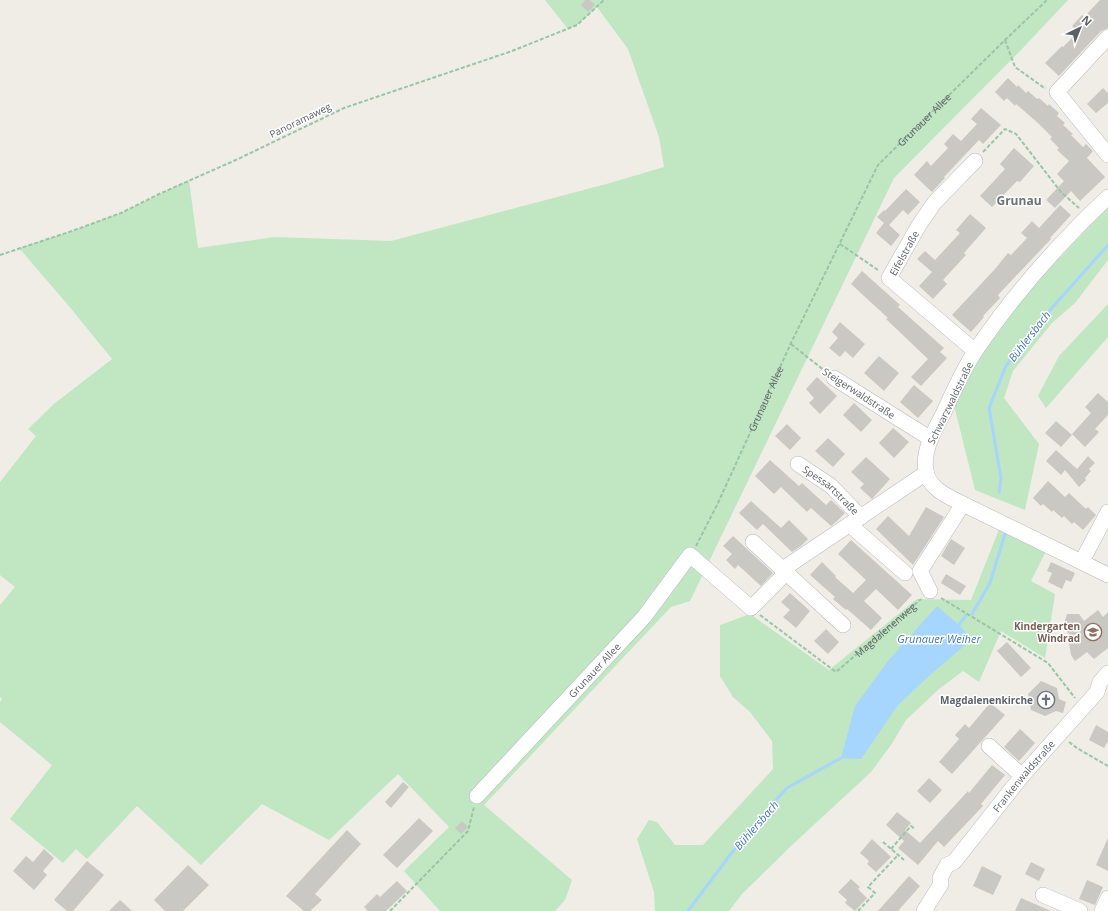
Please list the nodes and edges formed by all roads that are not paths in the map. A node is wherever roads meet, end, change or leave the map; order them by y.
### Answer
1 (1108, 37) edge
2 (1108, 155) edge
3 (975, 160) road end
4 (1108, 197) edge
5 (976, 351) junction
6 (834, 378) road end
7 (931, 439) junction
8 (798, 464) dead end
9 (926, 473) junction
10 (963, 504) junction
11 (1108, 512) edge
12 (856, 521) junction
13 (753, 542) dead end
14 (690, 555) joint
15 (1082, 562) junction
16 (785, 571) junction
17 (904, 573) dead end
18 (1108, 575) edge
19 (930, 591) road end
20 (843, 625) dead end
21 (1108, 673) edge
22 (1102, 689) edge
23 (989, 746) dead end
24 (1022, 776) junction
25 (477, 796) road end
26 (1043, 895) dead end
27 (1108, 898) edge
28 (924, 911) edge
29 (1080, 911) edge
30 (1102, 911) edge

1 - 2 street
3 - 5 street, Eifelstraße
4 - 5 street, Schwarzwaldstraße
5 - 7 street, Schwarzwaldstraße
6 - 7 street, Steigerwaldstraße
7 - 9 street, Schwarzwaldstraße
8 - 12 street, Spessartstraße
9 - 10 street
9 - 12 street, Spessartstraße
10 - 15 street
10 - 19 street
11 - 15 street
12 - 16 street, Spessartstraße
12 - 17 street, Spessartstraße
13 - 16 street
14 - 16 street, Spessartstraße
14 - 25 street, Grunauer Allee
15 - 18 street
16 - 20 street
21 - 22 street, Frankenwaldstraße
22 - 24 street, Frankenwaldstraße
23 - 24 street
24 - 28 street, Frankenwaldstraße
26 - 29 street
27 - 30 street

